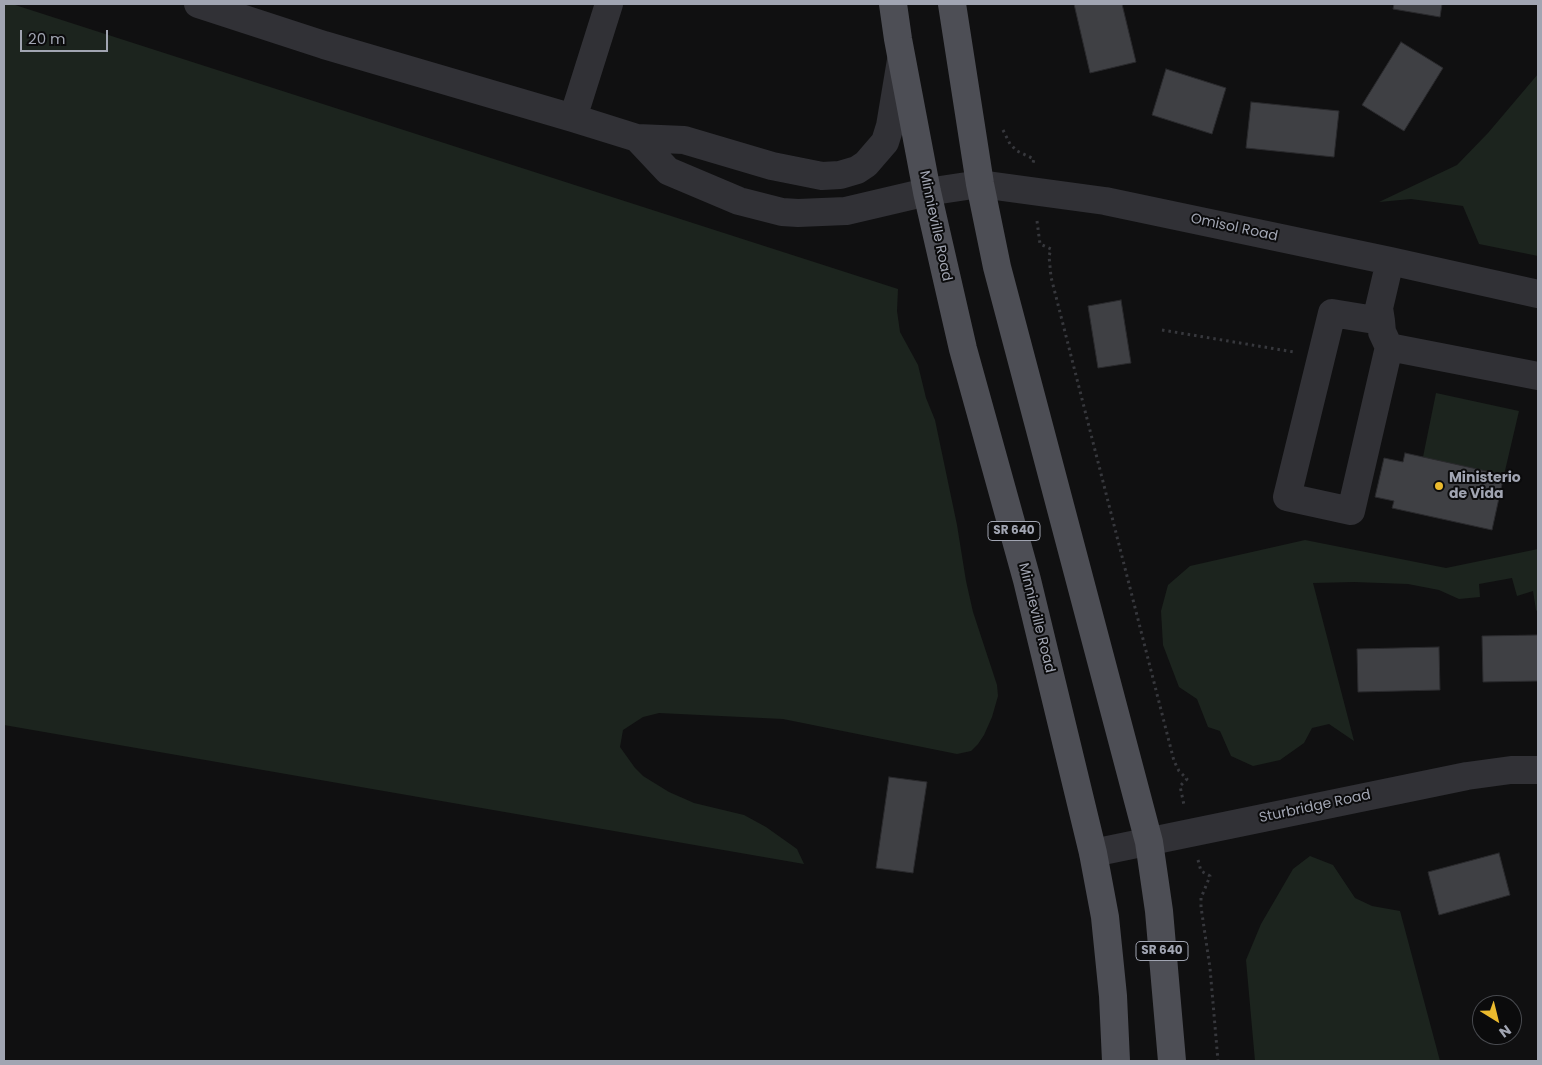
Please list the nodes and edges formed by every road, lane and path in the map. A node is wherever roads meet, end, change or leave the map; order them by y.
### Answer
1 (198, 4) edge
2 (609, 4) edge
3 (893, 4) edge
4 (952, 4) edge
5 (902, 58) junction
6 (573, 118) junction
7 (1001, 125) dead end
8 (637, 138) junction
9 (1030, 170) dead end
10 (980, 184) junction
11 (927, 192) junction
12 (1040, 244) dead end
13 (1390, 260) junction
14 (1538, 294) edge
15 (1380, 321) junction
16 (1162, 330) dead end
17 (1389, 347) junction
18 (1322, 357) junction
19 (1538, 376) edge
20 (1538, 770) edge
21 (1180, 786) dead end
22 (1149, 842) junction
23 (1093, 853) junction
24 (1201, 871) dead end
25 (1116, 1061) edge
26 (1172, 1061) edge
27 (1218, 1061) edge

1 - 6 street
2 - 6 street
3 - 5 main road, Minnieville Road / SR 640
4 - 10 main road, SR 640
5 - 8 street
5 - 11 main road, Minnieville Road / SR 640
6 - 8 street
7 - 9 path
8 - 11 street, Omisol Road
10 - 11 street, Omisol Road
10 - 13 street, Omisol Road
10 - 22 main road, SR 640
11 - 23 main road, Minnieville Road / SR 640
12 - 21 path
13 - 14 street, Omisol Road
13 - 15 street
15 - 17 street
15 - 18 street
16 - 18 path
17 - 18 street
17 - 19 street
20 - 22 street, Sturbridge Road
22 - 23 street, Sturbridge Road
22 - 26 main road, SR 640
23 - 25 main road, Minnieville Road / SR 640
24 - 27 path

